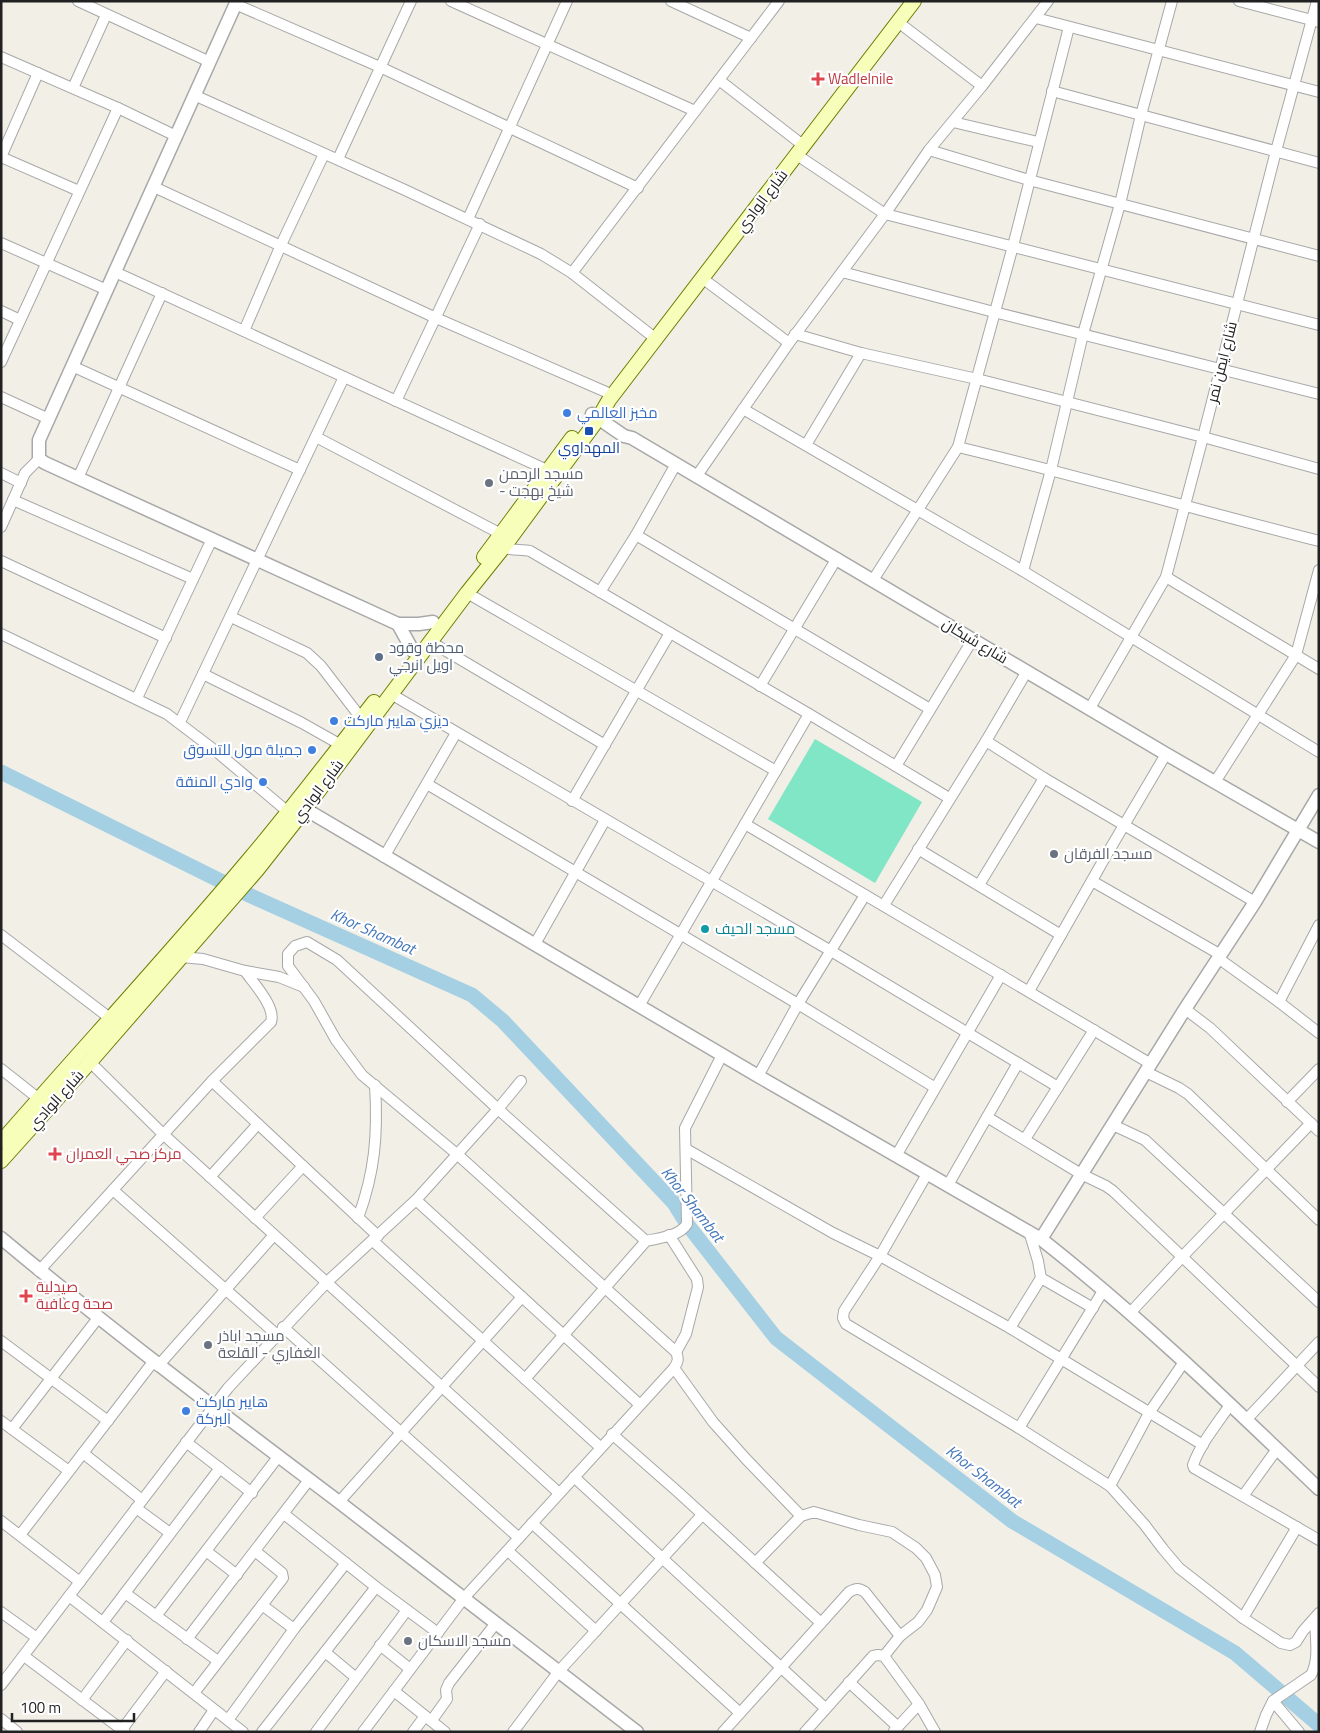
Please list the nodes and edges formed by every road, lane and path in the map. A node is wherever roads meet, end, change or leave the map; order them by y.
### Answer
1 (78, 1) edge
2 (411, 1) edge
3 (451, 1) edge
4 (567, 1) edge
5 (671, 1) edge
6 (779, 1) edge
7 (914, 1) edge
8 (1048, 1) edge
9 (1172, 1) edge
10 (1239, 1) edge
11 (1317, 1) edge
12 (236, 2) edge
13 (97, 6) edge
14 (106, 15) junction
15 (1036, 18) junction
16 (1315, 21) edge
17 (898, 22) junction
18 (1069, 26) junction
19 (751, 38) junction
20 (547, 44) junction
21 (1160, 51) junction
22 (1, 57) edge
23 (210, 62) junction
24 (380, 67) junction
25 (38, 73) junction
26 (719, 80) junction
27 (1294, 85) junction
28 (982, 86) junction
29 (73, 88) junction
30 (1052, 91) junction
31 (1319, 92) edge
32 (194, 95) junction
33 (118, 108) junction
34 (695, 111) junction
35 (1141, 115) junction
36 (953, 122) junction
37 (509, 128) junction
38 (176, 136) junction
39 (1038, 142) junction
40 (800, 150) junction
41 (929, 150) junction
42 (1276, 151) junction
43 (324, 154) junction
44 (338, 159) junction
45 (1319, 162) edge
46 (1029, 180) junction
47 (154, 186) junction
48 (638, 188) junction
49 (80, 190) junction
50 (1120, 204) junction
51 (884, 214) junction
52 (468, 219) junction
53 (480, 224) junction
54 (1253, 238) junction
55 (1, 243) edge
56 (281, 245) junction
57 (1013, 246) junction
58 (1319, 256) edge
59 (46, 263) junction
60 (1102, 270) junction
61 (115, 272) junction
62 (842, 272) junction
63 (572, 273) junction
64 (702, 278) junction
65 (106, 290) junction
66 (162, 293) junction
67 (1237, 303) junction
68 (1, 311) edge
69 (994, 312) junction
70 (436, 318) junction
71 (20, 320) junction
72 (1319, 325) edge
73 (244, 331) junction
74 (1083, 334) junction
75 (656, 339) junction
76 (792, 339) junction
77 (861, 353) junction
78 (1, 362) edge
79 (72, 366) junction
80 (1220, 368) junction
81 (344, 377) junction
82 (977, 380) junction
83 (119, 388) junction
84 (1319, 394) edge
85 (1, 397) edge
86 (611, 398) junction
87 (396, 401) junction
88 (1067, 403) junction
89 (743, 409) junction
90 (597, 414) junction
91 (48, 419) junction
92 (316, 437) junction
93 (1204, 437) junction
94 (806, 445) junction
95 (958, 447) junction
96 (39, 459) junction
97 (676, 464) junction
98 (1319, 469) edge
99 (300, 470) junction
100 (547, 470) junction
101 (1051, 470) junction
102 (1, 474) edge
103 (696, 477) junction
104 (78, 478) junction
105 (21, 483) junction
106 (13, 500) junction
107 (1185, 507) junction
108 (918, 509) junction
109 (1, 527) edge
110 (636, 535) junction
111 (212, 539) junction
112 (1319, 541) edge
113 (500, 542) junction
114 (837, 558) junction
115 (1, 560) edge
116 (257, 560) junction
117 (1319, 570) edge
118 (1023, 571) junction
119 (1166, 577) junction
120 (193, 579) junction
121 (873, 580) junction
122 (600, 592) junction
123 (467, 593) junction
124 (1308, 609) junction
125 (1319, 612) edge
126 (231, 617) junction
127 (433, 622) junction
128 (398, 624) junction
129 (795, 628) junction
130 (670, 633) junction
131 (1, 634) edge
132 (1132, 637) junction
133 (166, 638) junction
134 (972, 639) junction
135 (431, 642) junction
136 (412, 651) junction
137 (1296, 655) junction
138 (1319, 669) edge
139 (1027, 671) junction
140 (203, 674) junction
141 (760, 686) junction
142 (637, 691) junction
143 (391, 694) junction
144 (137, 698) junction
145 (1090, 708) junction
146 (930, 709) junction
147 (809, 714) junction
148 (1258, 714) junction
149 (362, 718) junction
150 (180, 722) junction
151 (456, 733) junction
152 (986, 742) junction
153 (341, 745) junction
154 (605, 745) junction
155 (1319, 752) edge
156 (1166, 754) junction
157 (896, 766) junction
158 (776, 772) junction
159 (1044, 778) junction
160 (1215, 782) junction
161 (427, 784) junction
162 (1319, 795) edge
163 (949, 798) junction
164 (572, 801) junction
165 (305, 810) junction
166 (288, 812) junction
167 (605, 820) junction
168 (746, 824) junction
169 (1124, 826) junction
170 (1297, 830) junction
171 (1319, 842) edge
172 (918, 849) junction
173 (384, 857) junction
174 (252, 866) junction
175 (576, 872) junction
176 (1092, 881) junction
177 (712, 882) junction
178 (979, 885) junction
179 (865, 894) junction
180 (220, 902) junction
181 (1254, 902) junction
182 (884, 905) junction
183 (1319, 925) edge
184 (1, 935) edge
185 (680, 935) junction
186 (1062, 935) junction
187 (1315, 939) edge
188 (535, 944) junction
189 (831, 951) junction
190 (181, 956) junction
191 (1219, 956) junction
192 (245, 972) junction
193 (1001, 975) junction
194 (305, 988) junction
195 (1029, 991) junction
196 (1279, 1002) junction
197 (798, 1004) junction
198 (639, 1006) junction
199 (1186, 1009) junction
200 (111, 1019) junction
201 (1094, 1030) junction
202 (966, 1032) junction
203 (1319, 1033) edge
204 (722, 1055) junction
205 (90, 1062) junction
206 (1018, 1063) junction
207 (1148, 1068) junction
208 (1, 1069) edge
209 (1319, 1069) edge
210 (758, 1076) junction
211 (212, 1081) junction
212 (521, 1081) dead end
213 (375, 1085) junction
214 (934, 1087) junction
215 (1058, 1087) junction
216 (39, 1099) junction
217 (1287, 1102) junction
218 (498, 1109) junction
219 (987, 1117) junction
220 (1311, 1123) junction
221 (258, 1124) junction
222 (1113, 1125) junction
223 (1319, 1131) edge
224 (164, 1135) junction
225 (1025, 1139) junction
226 (1, 1142) edge
227 (686, 1149) junction
228 (458, 1155) junction
229 (896, 1156) junction
230 (1, 1162) edge
231 (303, 1166) junction
232 (1266, 1170) junction
233 (927, 1174) junction
234 (1081, 1174) junction
235 (210, 1177) junction
236 (948, 1185) junction
237 (113, 1190) junction
238 (416, 1200) junction
239 (1224, 1213) junction
240 (255, 1218) junction
241 (358, 1218) junction
242 (1319, 1220) edge
243 (1029, 1231) junction
244 (274, 1235) junction
245 (669, 1235) junction
246 (1, 1238) edge
247 (376, 1238) junction
248 (1042, 1239) junction
249 (646, 1241) junction
250 (880, 1256) junction
251 (1182, 1257) junction
252 (39, 1271) junction
253 (1041, 1278) junction
254 (327, 1282) junction
255 (605, 1288) junction
256 (225, 1289) junction
257 (1103, 1291) junction
258 (522, 1297) junction
259 (1319, 1302) edge
260 (1093, 1308) junction
261 (1130, 1313) junction
262 (98, 1318) junction
263 (1010, 1328) junction
264 (280, 1331) junction
265 (563, 1336) junction
266 (483, 1340) junction
267 (1, 1341) edge
268 (1319, 1342) edge
269 (676, 1352) junction
270 (1060, 1360) junction
271 (1184, 1362) junction
272 (155, 1364) junction
273 (1296, 1366) junction
274 (674, 1368) junction
275 (51, 1378) junction
276 (525, 1379) junction
277 (442, 1387) junction
278 (1319, 1387) edge
279 (639, 1404) junction
280 (1230, 1405) junction
281 (212, 1408) junction
282 (1149, 1413) junction
283 (1246, 1420) junction
284 (108, 1421) junction
285 (1, 1422) edge
286 (1019, 1428) junction
287 (12, 1429) junction
288 (401, 1433) junction
289 (612, 1434) junction
290 (186, 1442) junction
291 (1203, 1445) junction
292 (600, 1447) junction
293 (1277, 1449) junction
294 (83, 1453) junction
295 (278, 1457) junction
296 (220, 1468) junction
297 (69, 1471) junction
298 (574, 1477) junction
299 (309, 1480) junction
300 (1110, 1486) junction
301 (1319, 1490) edge
302 (252, 1493) junction
303 (560, 1493) junction
304 (1244, 1496) junction
305 (339, 1502) junction
306 (139, 1504) junction
307 (284, 1514) junction
308 (702, 1515) junction
309 (801, 1516) junction
310 (1, 1521) edge
311 (532, 1523) junction
312 (1296, 1527) junction
313 (170, 1534) junction
314 (20, 1535) junction
315 (519, 1538) junction
316 (1319, 1540) edge
317 (206, 1550) junction
318 (255, 1551) junction
319 (508, 1551) junction
320 (662, 1558) junction
321 (346, 1562) junction
322 (756, 1563) junction
323 (237, 1575) junction
324 (80, 1582) junction
325 (376, 1587) junction
326 (125, 1593) junction
327 (69, 1596) junction
328 (464, 1598) junction
329 (621, 1604) junction
330 (262, 1605) junction
331 (407, 1610) junction
332 (1, 1612) edge
333 (156, 1616) junction
334 (1317, 1616) edge
335 (1243, 1618) junction
336 (103, 1622) junction
337 (496, 1623) junction
338 (821, 1623) junction
339 (294, 1629) junction
340 (596, 1631) junction
341 (438, 1633) junction
342 (900, 1636) junction
343 (37, 1638) junction
344 (187, 1639) junction
345 (126, 1640) junction
346 (380, 1645) junction
347 (325, 1652) junction
348 (24, 1656) junction
349 (884, 1656) junction
350 (218, 1661) junction
351 (781, 1667) junction
352 (410, 1669) junction
353 (166, 1671) junction
354 (558, 1671) junction
355 (356, 1677) junction
356 (849, 1682) junction
357 (1, 1685) edge
358 (394, 1691) junction
359 (194, 1693) junction
360 (82, 1700) junction
361 (1273, 1701) junction
362 (919, 1704) junction
363 (825, 1708) junction
364 (214, 1710) junction
365 (740, 1713) junction
366 (429, 1718) junction
367 (1, 1719) edge
368 (228, 1720) junction
369 (896, 1729) edge
370 (809, 1730) edge
371 (122, 1731) edge
372 (516, 1731) edge
373 (18, 1732) edge
374 (199, 1732) edge
375 (243, 1732) edge
376 (262, 1732) edge
377 (316, 1732) edge
378 (363, 1732) edge
379 (413, 1732) edge
380 (445, 1732) edge
381 (637, 1732) edge
382 (723, 1732) edge
383 (935, 1732) edge
384 (1260, 1732) edge
385 (1299, 1732) edge

1 - 13 street
2 - 24 street
3 - 20 street
4 - 20 street
5 - 19 street
6 - 19 street
7 - 17 main road, شارع الوادي
8 - 15 street
9 - 21 street
10 - 16 street
11 - 16 street, شارع ايمن نمر
12 - 23 street
12 - 24 street
13 - 14 street
14 - 23 street
14 - 29 street
15 - 18 street
15 - 28 street
16 - 27 street, شارع ايمن نمر
17 - 28 street
17 - 40 main road, شارع الوادي
18 - 21 street
18 - 30 street
19 - 26 street
20 - 34 street
20 - 37 street
21 - 27 street
21 - 35 street
22 - 25 street
23 - 32 street
24 - 37 street
24 - 44 street
25 - 29 street
25 - 49 street
26 - 34 street
26 - 40 street
27 - 31 street
27 - 42 street, شارع ايمن نمر
28 - 36 street
29 - 33 street
30 - 35 street
30 - 39 street
32 - 38 street
32 - 43 street
33 - 38 street
33 - 49 street
34 - 48 street
35 - 42 street
35 - 50 street
36 - 39 street
36 - 41 street
37 - 48 street
37 - 52 street
38 - 47 street
39 - 46 street
40 - 51 street
40 - 64 main road, شارع الوادي
41 - 46 street
41 - 51 street
42 - 45 street
42 - 54 street, شارع ايمن نمر
43 - 44 street
43 - 56 street
44 - 52 street
46 - 50 street
46 - 57 street
47 - 56 street
47 - 61 street
48 - 63 street
49 - 59 street
50 - 54 street
50 - 60 street
51 - 57 street
51 - 62 street
52 - 53 street
53 - 63 street
53 - 70 street
54 - 58 street
54 - 67 street, شارع ايمن نمر
55 - 59 street
56 - 70 street
56 - 73 street
57 - 60 street
57 - 69 street
59 - 65 street
59 - 71 street
60 - 67 street
60 - 74 street
61 - 65 street
61 - 66 street
62 - 69 street
62 - 76 street
63 - 75 street
64 - 75 main road, شارع الوادي
64 - 76 street
65 - 79 street
66 - 73 street
66 - 83 street
67 - 72 street
67 - 80 street, شارع ايمن نمر
68 - 71 street
69 - 74 street
69 - 82 street
70 - 86 street
70 - 87 street
71 - 78 street
73 - 81 street
74 - 80 street
74 - 88 street
75 - 86 main road, شارع الوادي
76 - 77 street
76 - 89 street
77 - 82 street
77 - 94 street
79 - 83 street
79 - 91 street
80 - 84 street
80 - 93 street, شارع ايمن نمر
81 - 87 street
81 - 92 street
82 - 88 street
82 - 95 street
83 - 99 street
83 - 104 street
85 - 91 street
86 - 90 main road, شارع الوادي
87 - 100 street
88 - 93 street
88 - 101 street
89 - 94 street
89 - 103 street
90 - 97 street, شارع شيكان
90 - 100 main road, شارع الوادي
90 - 113 main road, شارع الوادي
91 - 96 street
92 - 99 street
92 - 113 street
93 - 98 street
93 - 107 street, شارع ايمن نمر
94 - 108 street
95 - 101 street
95 - 108 street
96 - 104 street
96 - 105 street
97 - 103 street, شارع شيكان
97 - 110 street
99 - 116 street
100 - 113 main road, شارع الوادي
101 - 107 street
101 - 118 street
102 - 105 street
103 - 114 street, شارع شيكان
104 - 111 street
105 - 106 street
106 - 109 street
106 - 120 street
107 - 112 street
107 - 119 street, شارع ايمن نمر
108 - 118 street
108 - 121 street
110 - 122 street
110 - 129 street
111 - 116 street
111 - 120 street
113 - 122 street
113 - 123 main road, شارع الوادي
113 - 127 main road, شارع الوادي
114 - 121 street, شارع شيكان
114 - 129 street
115 - 133 street
116 - 126 street
116 - 128 street
117 - 124 street
118 - 132 street
119 - 132 street, شارع ايمن نمر
119 - 137 street
120 - 133 street
121 - 134 street, شارع شيكان
122 - 130 street
123 - 135 main road, شارع الوادي
123 - 142 street
124 - 125 street
124 - 137 street
126 - 140 street
126 - 149 street
127 - 128 street
127 - 136 main road, شارع الوادي
128 - 136 street
129 - 141 street
129 - 146 street
130 - 141 street
130 - 142 street
131 - 144 street
132 - 145 street, شارع ايمن نمر
132 - 148 street
133 - 144 street
134 - 139 street, شارع شيكان
134 - 146 street
135 - 143 main road, شارع الوادي
135 - 154 street
136 - 149 main road, شارع الوادي
137 - 138 street
137 - 148 street
139 - 145 street, شارع شيكان
139 - 152 street
140 - 150 street
140 - 153 street
141 - 147 street
142 - 154 street
142 - 158 street
143 - 151 street
143 - 165 main road, شارع الوادي
144 - 150 street
145 - 156 street, شارع شيكان
146 - 157 street
147 - 157 street
147 - 158 street
148 - 155 street
148 - 160 street
149 - 153 main road, شارع الوادي
150 - 166 street
151 - 161 street
151 - 164 street
152 - 159 street
152 - 163 street
153 - 166 main road, شارع الوادي
154 - 164 street
156 - 160 street, شارع شيكان
156 - 169 street
157 - 163 street
158 - 168 street
159 - 169 street
159 - 178 street
160 - 170 street, شارع شيكان
161 - 173 street
161 - 175 street
162 - 170 street
163 - 172 street
164 - 167 street
165 - 173 street
165 - 174 main road, شارع الوادي
166 - 174 main road, شارع الوادي
167 - 175 street
167 - 177 street
168 - 177 street
168 - 179 street
169 - 176 street
169 - 181 street
170 - 171 street, شارع شيكان
170 - 181 street
172 - 178 street
172 - 182 street
173 - 188 street
174 - 180 main road, شارع الوادي
175 - 185 street
175 - 188 street
176 - 186 street
176 - 191 street
177 - 185 street
177 - 189 street
178 - 186 street
179 - 182 street
179 - 189 street
180 - 190 main road, شارع الوادي
180 - 200 main road, شارع الوادي
181 - 191 street
182 - 193 street
183 - 187 street
184 - 200 street
185 - 197 street
185 - 198 street
186 - 195 street
187 - 196 street
188 - 198 street
189 - 197 street
189 - 202 street
190 - 192 street
190 - 205 main road, شارع الوادي
191 - 196 street
191 - 199 street
192 - 194 street
192 - 211 street
193 - 195 street
193 - 202 street
194 - 213 street
194 - 218 street
195 - 201 street
196 - 203 street
197 - 210 street
197 - 214 street
198 - 204 street
199 - 207 street
199 - 217 street
200 - 216 main road, شارع الوادي
201 - 207 street
201 - 215 street
202 - 206 street
202 - 214 street
204 - 210 street
204 - 227 street
205 - 224 street
205 - 230 main road, شارع الوادي
206 - 215 street
206 - 219 street
207 - 222 street
207 - 232 street
208 - 216 street
209 - 217 street
210 - 229 street
211 - 221 street
211 - 224 street
212 - 218 street
213 - 228 street
213 - 241 street
214 - 229 street
215 - 225 street
216 - 226 main road, شارع الوادي
217 - 220 street
218 - 228 street
218 - 249 street
219 - 225 street
219 - 236 street
220 - 223 street
220 - 232 street
221 - 231 street
221 - 235 street
222 - 234 street
222 - 239 street
224 - 235 street
224 - 237 street
225 - 234 street
227 - 245 street
227 - 250 street
228 - 238 street
228 - 255 street
229 - 233 street
231 - 240 street
231 - 241 street
232 - 239 street
232 - 242 street
233 - 236 street
233 - 250 street
234 - 248 street
234 - 251 street
235 - 240 street
236 - 243 street
237 - 252 street
237 - 256 street
238 - 247 street
238 - 258 street
239 - 251 street
239 - 259 street
240 - 244 street
241 - 247 street
243 - 248 street
243 - 253 street
244 - 254 street
244 - 256 street
245 - 249 street
245 - 269 street
246 - 252 street
247 - 254 street
247 - 266 street
248 - 257 street
249 - 255 street
250 - 263 street
250 - 286 street
251 - 261 street
251 - 273 street
252 - 262 street
253 - 260 street
253 - 263 street
254 - 264 street
254 - 277 street
255 - 265 street
255 - 269 street
256 - 264 street
256 - 272 street
257 - 260 street
257 - 261 street
258 - 265 street
258 - 266 street
260 - 270 street
261 - 271 street
262 - 272 street
262 - 275 street
263 - 270 street
264 - 281 street
264 - 288 street
265 - 276 street
265 - 279 street
266 - 276 street
266 - 277 street
267 - 275 street
268 - 273 street
269 - 274 street
270 - 282 street
270 - 286 street
271 - 280 street
271 - 282 street
272 - 281 street
272 - 284 street
273 - 278 street
273 - 283 street
274 - 279 street
274 - 309 street
275 - 284 street
275 - 287 street
276 - 292 street
277 - 288 street
277 - 303 street
279 - 289 street
280 - 283 street
280 - 291 street
281 - 290 street
281 - 295 street
282 - 291 street
282 - 300 street
283 - 293 street
284 - 294 street
285 - 287 street
286 - 300 street
287 - 297 street
288 - 305 street
288 - 315 street
289 - 292 street
289 - 308 street
290 - 296 street
290 - 306 street
291 - 304 street
292 - 298 street
293 - 301 street
293 - 304 street
294 - 297 street
294 - 306 street
295 - 299 street
295 - 302 street
296 - 302 street
296 - 313 street
297 - 314 street
298 - 303 street
298 - 320 street
299 - 305 street
299 - 307 street
300 - 335 street
302 - 317 street
303 - 311 street
304 - 312 street
305 - 328 street
306 - 313 street
306 - 324 street
307 - 318 street
307 - 321 street
308 - 320 street
308 - 322 street
309 - 322 street
309 - 342 street
310 - 314 street
311 - 315 street
311 - 329 street
312 - 316 street
312 - 335 street
313 - 326 street
314 - 324 street
315 - 319 street
317 - 323 street
317 - 333 street
318 - 323 street
318 - 330 street
319 - 328 street
319 - 340 street
320 - 329 street
320 - 351 street
321 - 325 street
321 - 339 street
322 - 338 street
323 - 344 street
324 - 327 street
325 - 331 street
325 - 347 street
326 - 333 street
326 - 336 street
327 - 336 street
327 - 343 street
328 - 337 street
328 - 341 street
329 - 340 street
329 - 365 street
330 - 339 street
330 - 350 street
331 - 341 street
331 - 346 street
332 - 343 street
333 - 344 street
334 - 335 street
334 - 361 street
336 - 345 street
337 - 354 street
337 - 366 street
338 - 342 street
338 - 351 street
339 - 368 street
340 - 354 street
341 - 352 street
342 - 349 street
343 - 348 street
344 - 350 street
345 - 353 street
345 - 360 street
346 - 352 street
346 - 355 street
347 - 355 street
347 - 376 street
348 - 357 street
348 - 360 street
349 - 356 street
349 - 362 street
350 - 359 street
351 - 363 street
351 - 365 street
352 - 358 street
353 - 359 street
353 - 371 street
354 - 372 street
354 - 381 street
355 - 377 street
356 - 363 street
356 - 369 street
358 - 366 street
358 - 378 street
359 - 364 street
360 - 371 street
361 - 384 street
361 - 385 street
362 - 369 street
362 - 383 street
363 - 370 street
364 - 368 street
364 - 374 street
365 - 382 street
366 - 379 street
366 - 380 street
367 - 373 street
368 - 375 street

